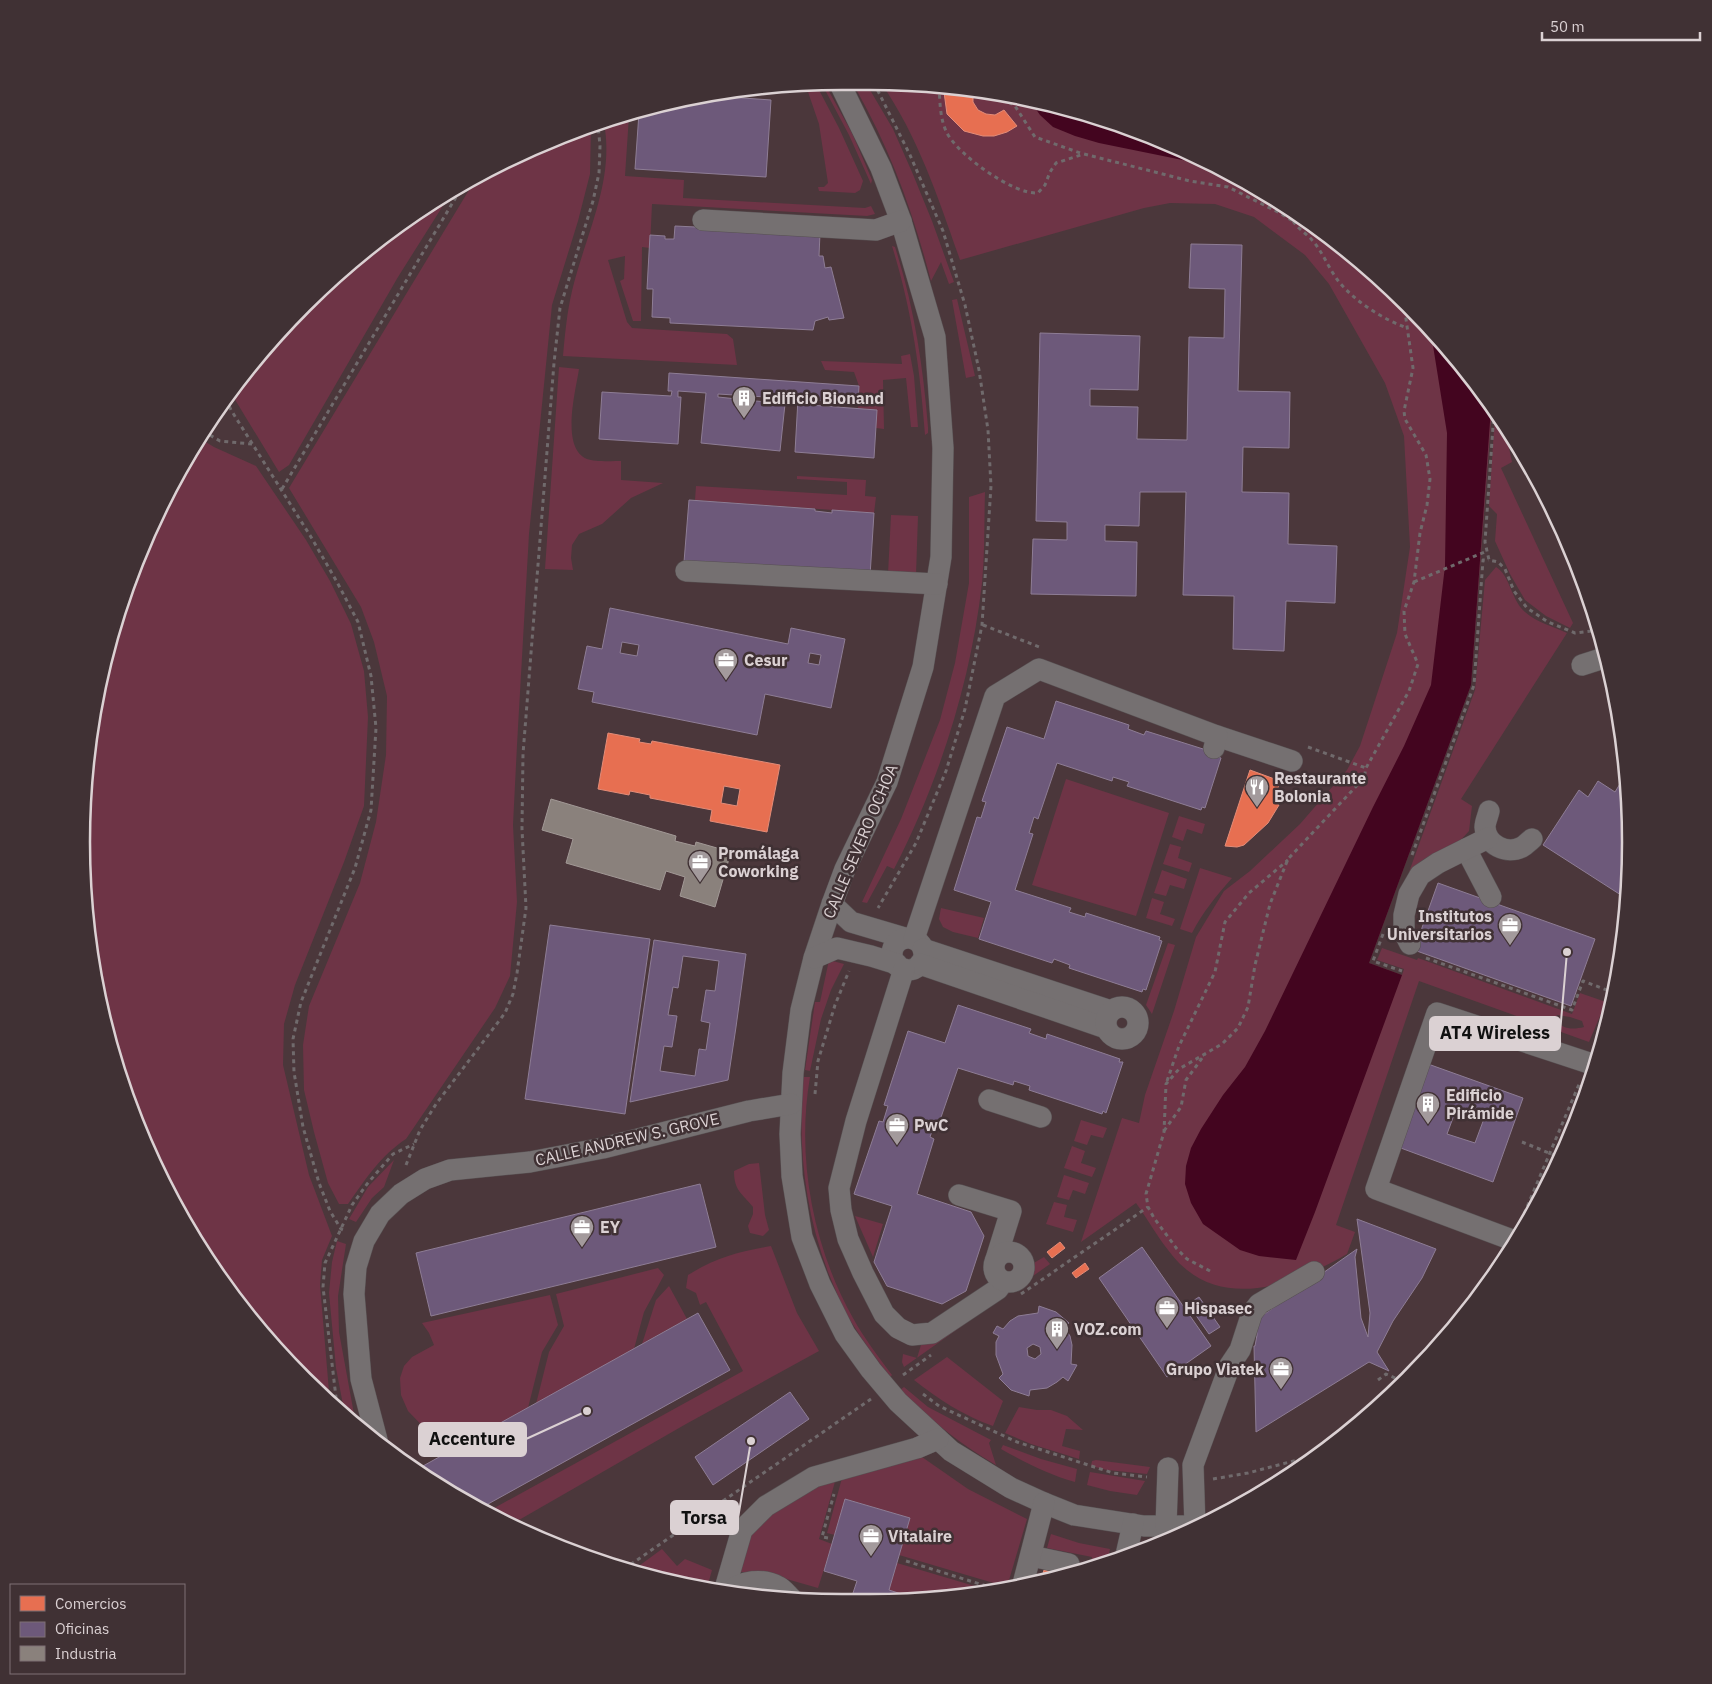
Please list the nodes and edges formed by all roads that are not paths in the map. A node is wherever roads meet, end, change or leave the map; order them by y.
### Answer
1 (843, 90) edge
2 (704, 220) dead end
3 (901, 221) junction
4 (686, 571) dead end
5 (937, 584) junction
6 (1599, 660) edge
7 (1582, 665) dead end
8 (1292, 761) dead end
9 (1489, 811) dead end
10 (1488, 838) junction
11 (1532, 839) dead end
12 (1466, 849) junction
13 (1491, 897) dead end
14 (832, 904) junction
15 (1410, 944) road end
16 (911, 954) junction
17 (814, 958) junction
18 (1109, 1019) dead end
19 (1588, 1063) edge
20 (989, 1100) dead end
21 (791, 1104) junction
22 (1041, 1117) dead end
23 (960, 1195) dead end
24 (1508, 1239) edge
25 (1314, 1272) dead end
26 (375, 1431) edge
27 (938, 1439) junction
28 (1168, 1474) road end
29 (1044, 1504) junction
30 (1198, 1518) edge
31 (1133, 1524) junction
32 (1166, 1526) junction
33 (1182, 1526) edge
34 (1128, 1548) edge
35 (1031, 1556) junction
36 (1069, 1564) dead end
37 (1025, 1578) edge
38 (726, 1585) edge
39 (737, 1587) edge
40 (784, 1591) edge

1 - 3 street, CALLE SEVERO OCHOA
2 - 3 street
3 - 5 street, CALLE SEVERO OCHOA
4 - 5 street
5 - 14 street, CALLE SEVERO OCHOA
6 - 7 street
8 - 16 street
9 - 10 street
10 - 11 street
10 - 12 street
12 - 13 street
12 - 15 street
14 - 16 street
14 - 17 street, CALLE SEVERO OCHOA
16 - 17 street
16 - 18 street
16 - 23 street
17 - 21 street, CALLE SEVERO OCHOA
19 - 24 street
20 - 22 street
21 - 26 street, CALLE ANDREW S. GROVE
21 - 27 street, CALLE SEVERO OCHOA
25 - 30 street
27 - 29 street, CALLE SEVERO OCHOA
27 - 38 street
28 - 32 street
29 - 31 street, CALLE SEVERO OCHOA
29 - 35 street
31 - 32 street, CALLE SEVERO OCHOA
31 - 34 street
32 - 33 street, CALLE SEVERO OCHOA
35 - 36 street
35 - 37 street
39 - 40 street

